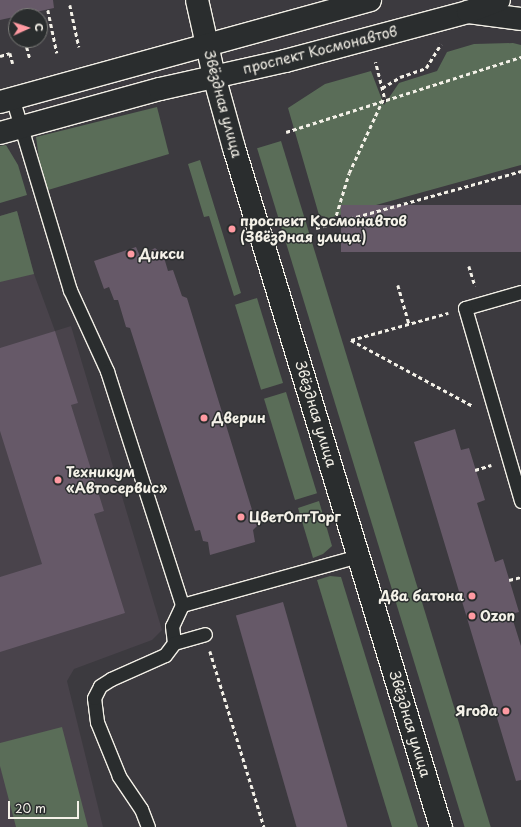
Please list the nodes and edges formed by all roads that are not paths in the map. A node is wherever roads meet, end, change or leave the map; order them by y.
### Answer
1 (197, 0) edge
2 (370, 0) edge
3 (499, 0) edge
4 (468, 12) junction
5 (521, 19) edge
6 (208, 46) junction
7 (214, 76) junction
8 (6, 100) edge
9 (10, 130) edge
10 (521, 292) edge
11 (521, 500) edge
12 (359, 556) junction
13 (182, 605) junction
14 (205, 634) road end
15 (174, 644) junction
16 (148, 827) edge
17 (441, 827) edge

1 - 6 street, Звёздная улица
2 - 6 street
3 - 4 street, проспект Космонавтов
4 - 5 street
4 - 7 street, проспект Космонавтов
6 - 7 street, Звёздная улица
6 - 8 street
7 - 9 street, проспект Космонавтов
7 - 12 street, Звёздная улица
8 - 9 lane
9 - 13 lane
10 - 11 lane
12 - 13 lane
12 - 17 street, Звёздная улица
13 - 15 lane
14 - 15 lane
15 - 16 lane

